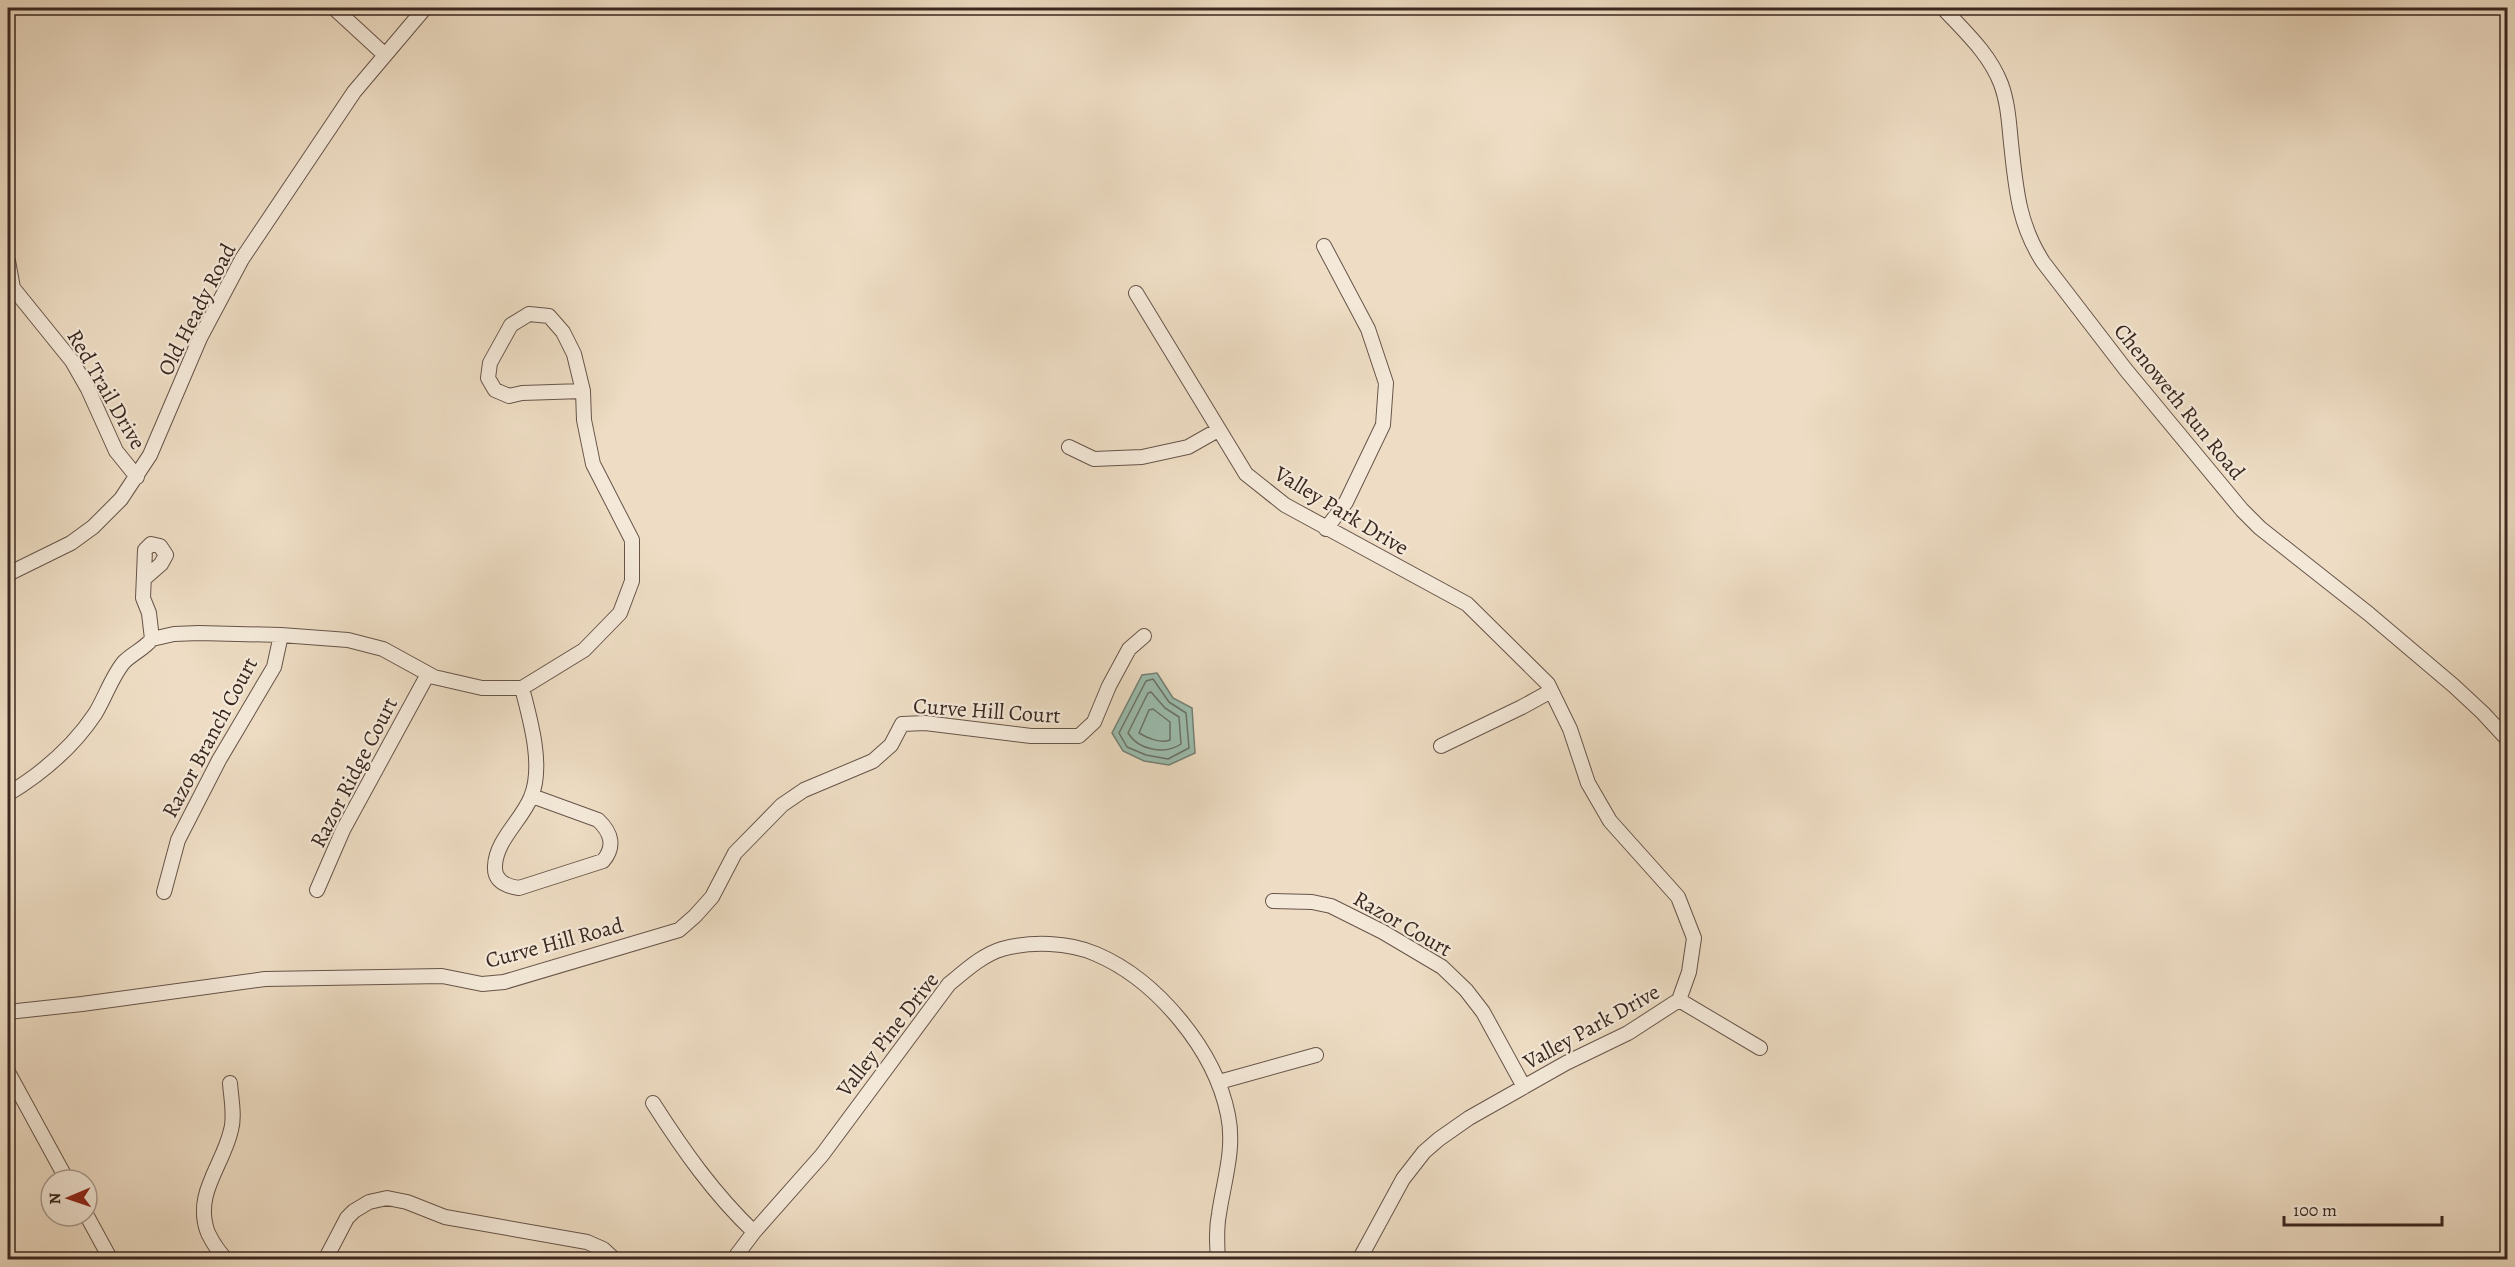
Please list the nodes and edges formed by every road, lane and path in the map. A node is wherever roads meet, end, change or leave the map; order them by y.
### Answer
1 (334, 8) edge
2 (425, 8) edge
3 (1943, 8) edge
4 (385, 55) junction
5 (1324, 246) dead end
6 (8, 261) edge
7 (1136, 293) dead end
8 (583, 391) junction
9 (1218, 430) junction
10 (1069, 447) dead end
11 (137, 477) junction
12 (1326, 529) junction
13 (8, 574) edge
14 (145, 579) dead end
15 (281, 635) junction
16 (1144, 636) dead end
17 (152, 639) junction
18 (428, 674) junction
19 (522, 688) junction
20 (1551, 691) junction
21 (2508, 740) edge
22 (891, 745) joint
23 (1441, 746) dead end
24 (8, 794) edge
25 (532, 796) junction
26 (318, 890) dead end
27 (164, 892) dead end
28 (1273, 901) dead end
29 (1679, 1000) junction
30 (8, 1012) edge
31 (1760, 1048) dead end
32 (1316, 1055) dead end
33 (8, 1072) edge
34 (1219, 1082) junction
35 (230, 1083) dead end
36 (1524, 1088) junction
37 (653, 1103) dead end
38 (60, 1168) edge
39 (94, 1228) edge
40 (753, 1232) junction
41 (111, 1260) edge
42 (226, 1260) edge
43 (325, 1260) edge
44 (615, 1260) edge
45 (733, 1260) edge
46 (1218, 1260) edge
47 (1359, 1260) edge

1 - 4 street
2 - 4 street, Old Heady Road
3 - 21 street, Chenoweth Run Road
4 - 11 street, Old Heady Road
5 - 12 street
6 - 11 street, Red Trail Drive
7 - 9 street, Valley Park Drive
8 - 8 street
8 - 19 street
9 - 10 street
9 - 12 street, Valley Park Drive
11 - 13 street, Old Heady Road
12 - 20 street, Valley Park Drive
14 - 17 street
15 - 17 street
15 - 18 street
15 - 27 street, Razor Branch Court
16 - 22 street, Curve Hill Court
17 - 24 street
18 - 19 street
18 - 26 street, Razor Ridge Court
19 - 25 street
20 - 23 street
20 - 29 street, Valley Park Drive
22 - 30 street, Curve Hill Road
25 - 25 street
28 - 36 street, Razor Court
29 - 31 street
29 - 36 street, Valley Park Drive
32 - 34 street
33 - 38 street
34 - 40 street, Valley Pine Drive
34 - 46 street, Valley Pine Drive
35 - 42 street
36 - 47 street, Valley Park Drive
37 - 40 street
39 - 41 street
40 - 45 street, Valley Pine Drive
43 - 44 street

